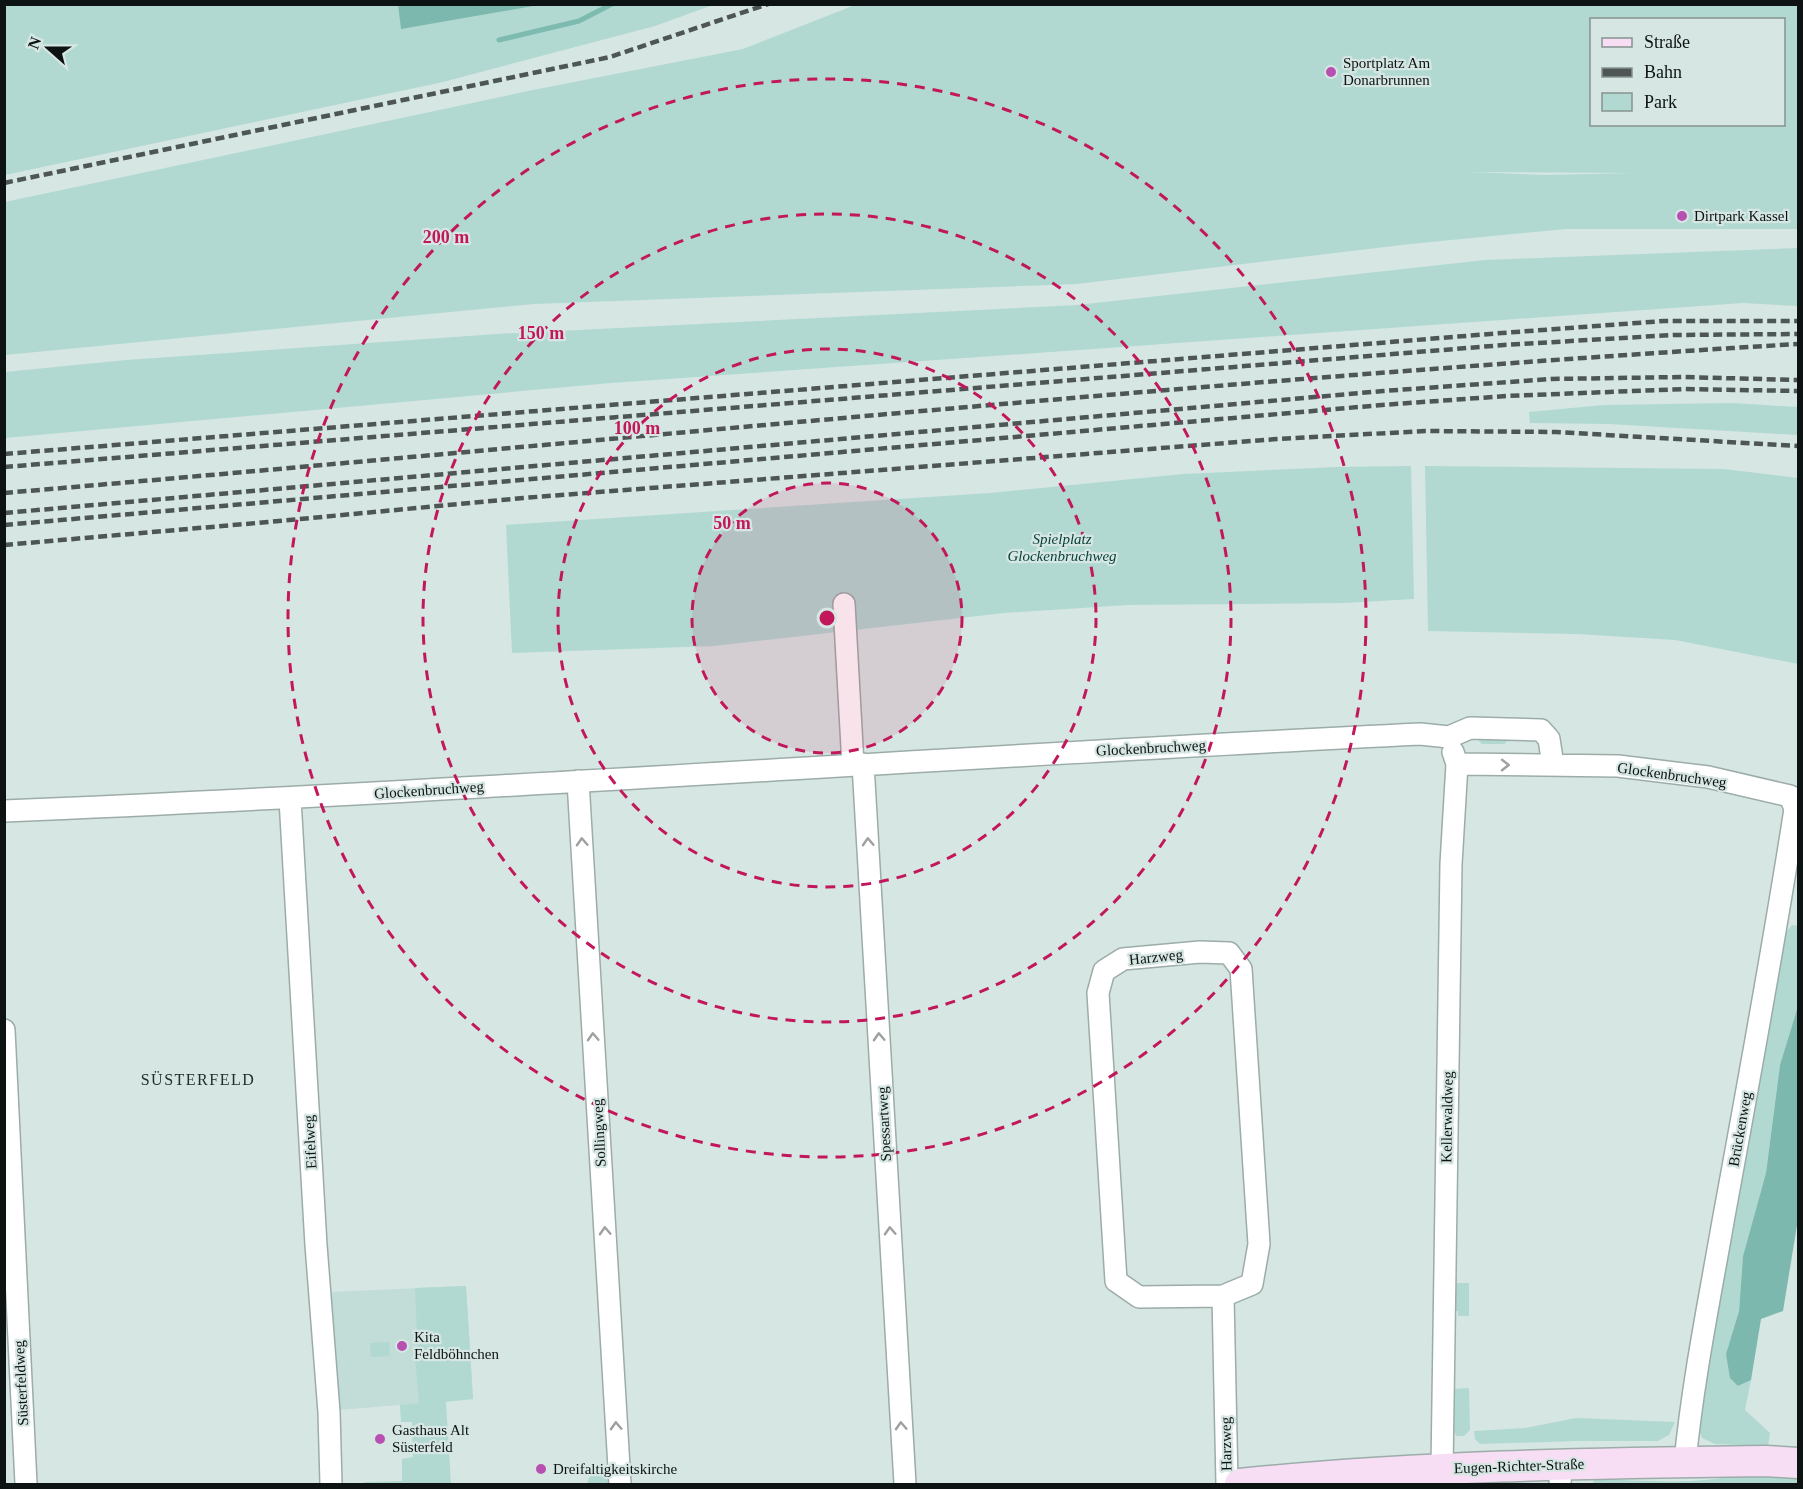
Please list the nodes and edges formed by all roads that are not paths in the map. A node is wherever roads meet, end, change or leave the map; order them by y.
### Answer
1 (844, 604) dead end
2 (1449, 737) junction
3 (858, 764) junction
4 (1457, 764) junction
5 (1553, 765) junction
6 (578, 781) junction
7 (1790, 796) joint
8 (290, 799) junction
9 (4, 812) edge
10 (1789, 909) edge
11 (4, 1030) edge
12 (1223, 1296) junction
13 (1685, 1462) junction
14 (1798, 1463) edge
15 (1442, 1469) junction
16 (1560, 1474) edge
17 (26, 1485) edge
18 (331, 1485) edge
19 (620, 1485) edge
20 (905, 1485) edge
21 (1227, 1485) edge
22 (1239, 1485) edge

1 - 3 street
2 - 3 street, Glockenbruchweg
2 - 4 street
2 - 5 street, Glockenbruchweg
3 - 6 street, Glockenbruchweg
20 -> 3 street, Spessartweg
4 -> 5 street, Glockenbruchweg
4 - 15 street, Kellerwaldweg
5 - 7 street, Glockenbruchweg
6 - 8 street, Glockenbruchweg
19 -> 6 street, Sollingweg
7 - 10 street, Brückenweg
8 - 9 street, Glockenbruchweg
8 - 18 street, Eifelweg
10 - 13 street, Brückenweg
11 - 17 street, Süsterfeldweg
12 - 12 street, Harzweg
12 - 21 street, Harzweg
13 - 14 main road, Eugen-Richter-Straße
13 - 16 main road, Eugen-Richter-Straße
15 - 16 main road, Eugen-Richter-Straße
15 - 22 main road, Eugen-Richter-Straße

